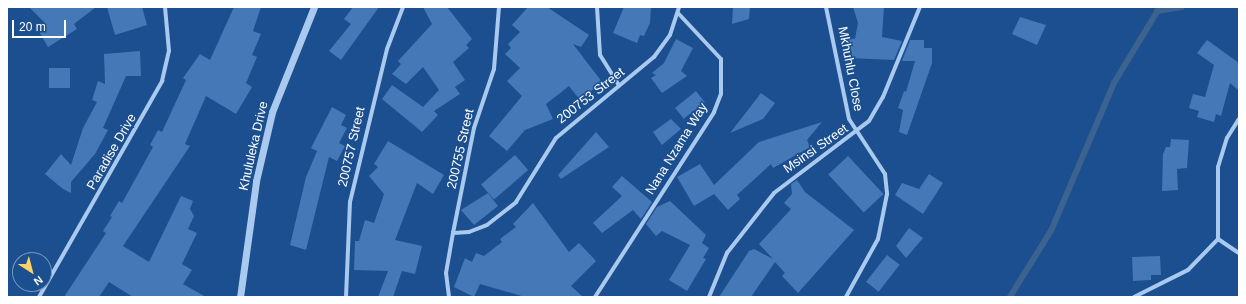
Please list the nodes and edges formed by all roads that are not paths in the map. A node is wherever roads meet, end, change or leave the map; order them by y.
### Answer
1 (165, 7) edge
2 (314, 7) edge
3 (403, 7) edge
4 (499, 7) edge
5 (597, 7) edge
6 (679, 7) edge
7 (826, 7) edge
8 (920, 7) edge
9 (678, 13) junction
10 (619, 85) junction
11 (1239, 119) edge
12 (857, 133) junction
13 (453, 233) junction
14 (1218, 239) junction
15 (1239, 253) edge
16 (39, 297) edge
17 (240, 297) edge
18 (346, 297) edge
19 (450, 297) edge
20 (595, 297) edge
21 (709, 297) edge
22 (846, 297) edge
23 (1134, 297) edge

1 - 16 street, Paradise Drive
2 - 17 street, Khululeka Drive
3 - 18 street, 200757 Street
4 - 13 street, 200755 Street
5 - 10 street
6 - 9 street, 200753 Street
7 - 12 street, Mkhuhlu Close
8 - 12 street, Msinsi Street
9 - 10 street, 200753 Street
9 - 20 street, Nana Nzama Way
10 - 13 street, 200753 Street
11 - 14 street
12 - 21 street, Msinsi Street
12 - 22 street, Mkhuhlu Close
13 - 19 street, 200755 Street
14 - 15 street
14 - 23 street

